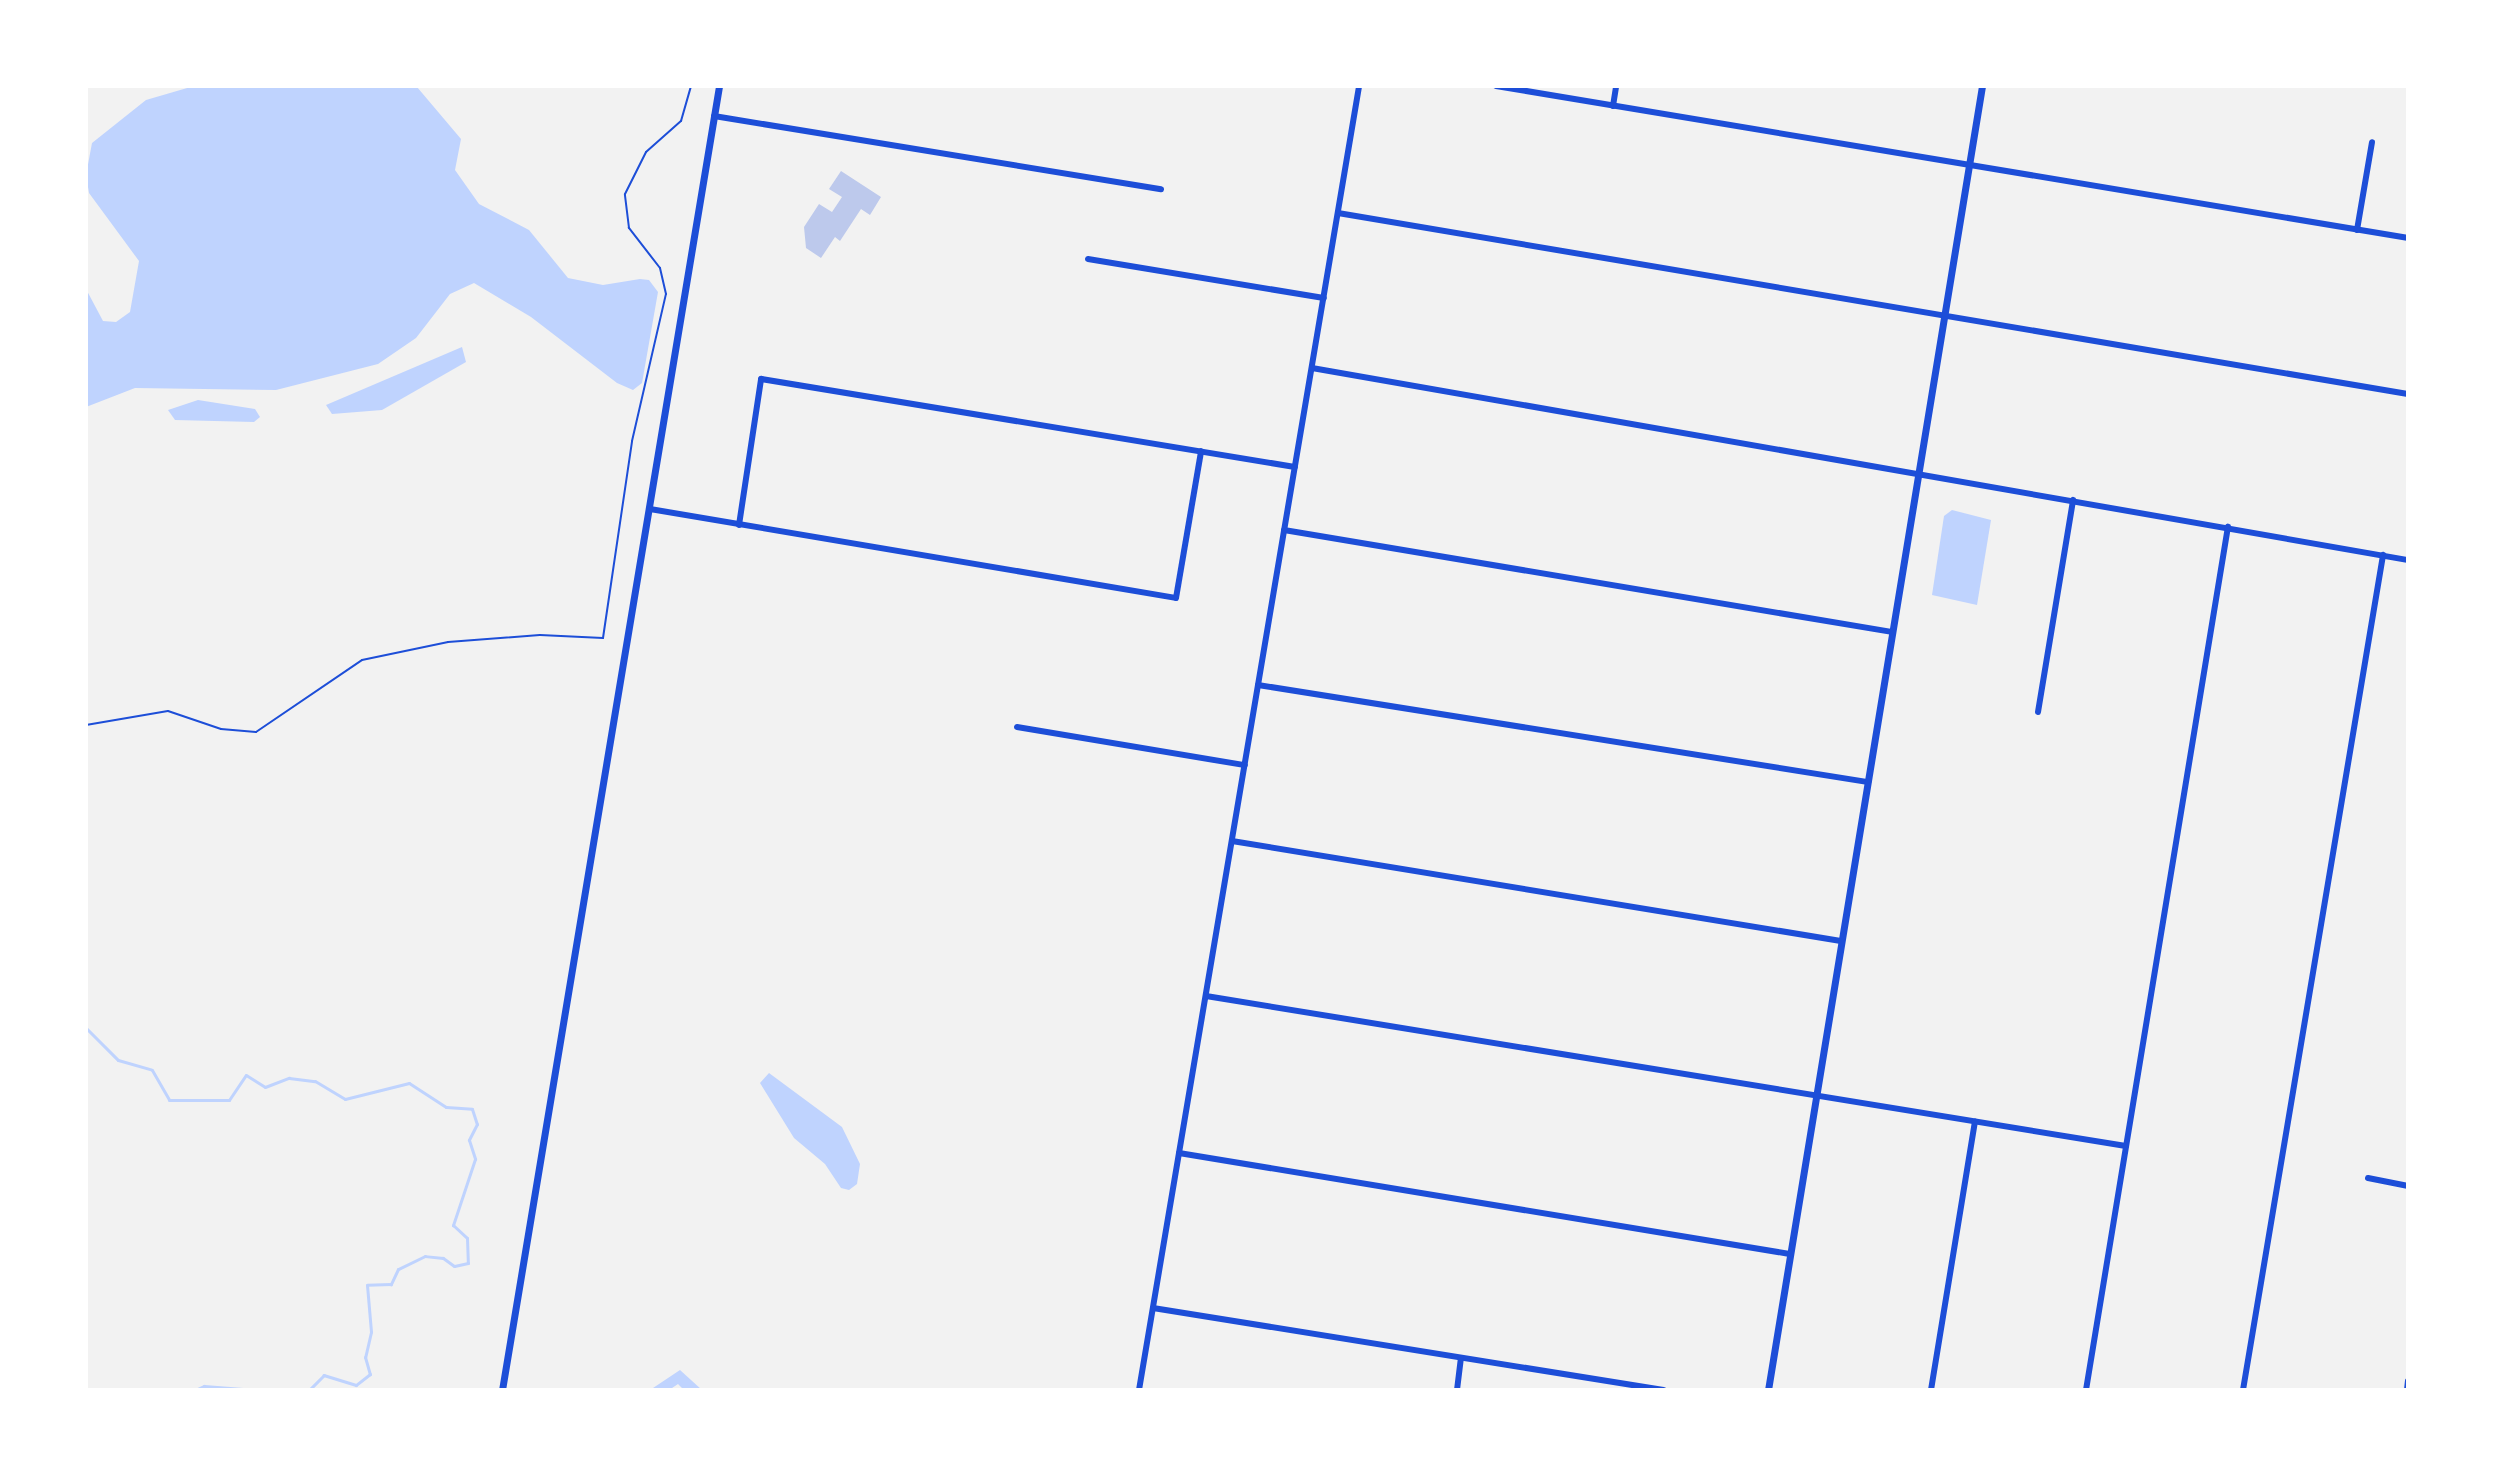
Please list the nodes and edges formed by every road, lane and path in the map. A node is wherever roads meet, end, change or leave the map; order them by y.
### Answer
1 (691, 86) edge
2 (719, 86) edge
3 (1359, 86) edge
4 (1496, 86) edge
5 (1616, 86) edge
6 (1982, 86) edge
7 (1613, 106) junction
8 (714, 116) junction
9 (2372, 142) dead end
10 (1969, 163) junction
11 (1161, 189) dead end
12 (1338, 213) junction
13 (2357, 230) junction
14 (2408, 238) edge
15 (1088, 259) dead end
16 (1324, 298) junction
17 (1944, 315) junction
18 (1312, 368) junction
19 (2408, 394) edge
20 (1201, 451) junction
21 (1295, 467) junction
22 (1918, 475) junction
23 (2073, 500) junction
24 (650, 509) junction
25 (739, 525) junction
26 (2228, 527) junction
27 (1284, 530) junction
28 (2383, 555) junction
29 (2408, 560) edge
30 (1892, 632) junction
31 (1258, 685) junction
32 (2038, 712) dead end
33 (86, 725) edge
34 (1017, 727) dead end
35 (1245, 765) junction
36 (1868, 782) junction
37 (1232, 841) junction
38 (1841, 941) junction
39 (1206, 996) junction
40 (1816, 1095) junction
41 (1975, 1122) junction
42 (2126, 1146) junction
43 (1179, 1153) junction
44 (2368, 1178) dead end
45 (2408, 1186) edge
46 (1790, 1254) junction
47 (1153, 1308) junction
48 (1461, 1358) junction
49 (2408, 1381) edge
50 (502, 1390) edge
51 (1139, 1390) edge
52 (1457, 1390) edge
53 (1663, 1390) edge
54 (1768, 1390) edge
55 (1931, 1390) edge
56 (2086, 1390) edge
57 (2243, 1390) edge
58 (2407, 1390) edge

1 - 33 path
2 - 8 street
3 - 12 street
4 - 7 street
5 - 7 street
6 - 10 street
7 - 10 street
8 - 11 street
8 - 24 street
9 - 13 street
10 - 13 street
10 - 17 street
12 - 16 street
12 - 17 street
13 - 14 street
15 - 16 street
16 - 18 street
17 - 19 street
17 - 22 street
18 - 21 street
18 - 22 street
20 - 21 street
20 - 25 street
20 - 25 street
21 - 27 street
22 - 23 street
22 - 30 street
23 - 26 street
23 - 32 street
24 - 25 street
24 - 50 street
26 - 28 street
26 - 42 street
27 - 30 street
27 - 31 street
28 - 29 street
28 - 57 street
30 - 36 street
31 - 35 street
31 - 36 street
34 - 35 street
35 - 37 street
36 - 38 street
37 - 38 street
37 - 39 street
38 - 40 street
39 - 40 street
39 - 43 street
40 - 41 street
40 - 46 street
41 - 42 street
41 - 55 street
42 - 56 street
43 - 46 street
43 - 47 street
44 - 45 street
46 - 54 street
47 - 48 street
47 - 51 street
48 - 52 street
48 - 53 street
49 - 58 street

